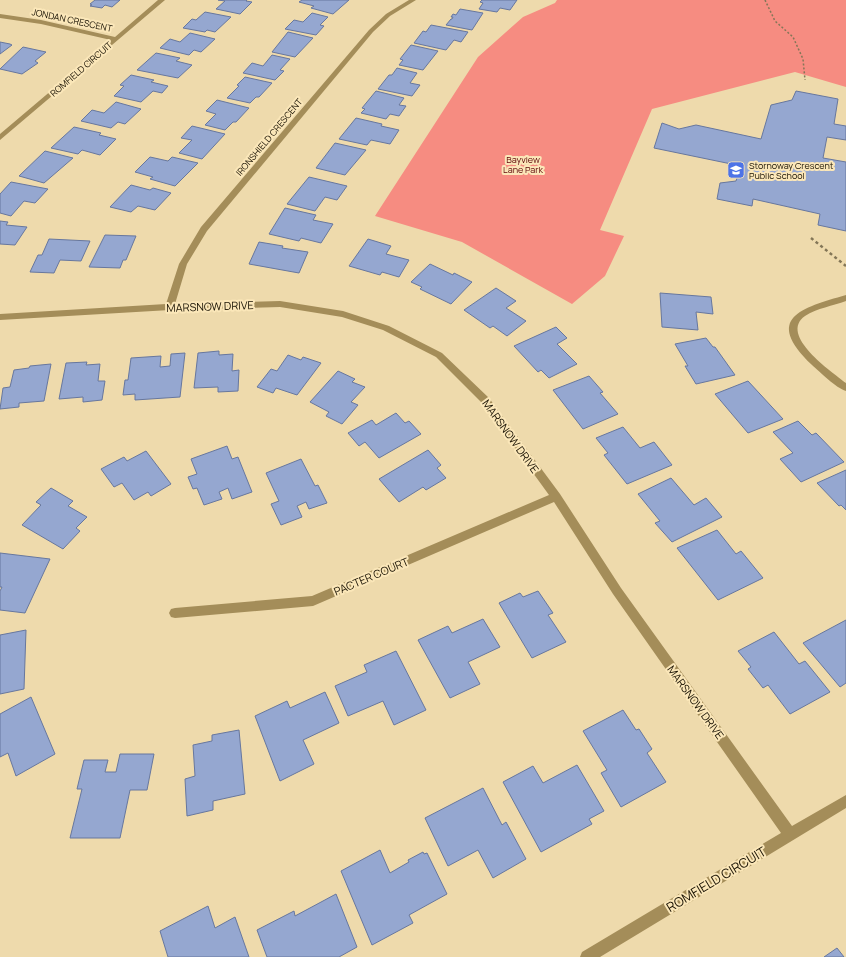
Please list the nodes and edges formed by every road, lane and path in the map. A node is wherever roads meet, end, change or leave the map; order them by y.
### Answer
1 (162, 0) edge
2 (413, 0) edge
3 (764, 0) edge
4 (0, 16) edge
5 (116, 39) junction
6 (805, 80) dead end
7 (0, 138) edge
8 (811, 238) dead end
9 (846, 266) edge
10 (846, 298) edge
11 (170, 308) junction
12 (0, 317) edge
13 (846, 388) edge
14 (556, 497) junction
15 (175, 613) dead end
16 (846, 801) edge
17 (790, 834) junction
18 (587, 957) edge

1 - 5 street, ROMFIELD CIRCUIT
2 - 11 street, IRONSHIELD CRESCENT
3 - 6 path
4 - 5 street, JONDAN CRESCENT
5 - 7 street, ROMFIELD CIRCUIT
8 - 9 path
10 - 13 street
11 - 12 street, MARSNOW DRIVE
11 - 14 street, MARSNOW DRIVE
14 - 15 street, PACTER COURT
14 - 17 street, MARSNOW DRIVE
16 - 17 street, ROMFIELD CIRCUIT
17 - 18 street, ROMFIELD CIRCUIT

